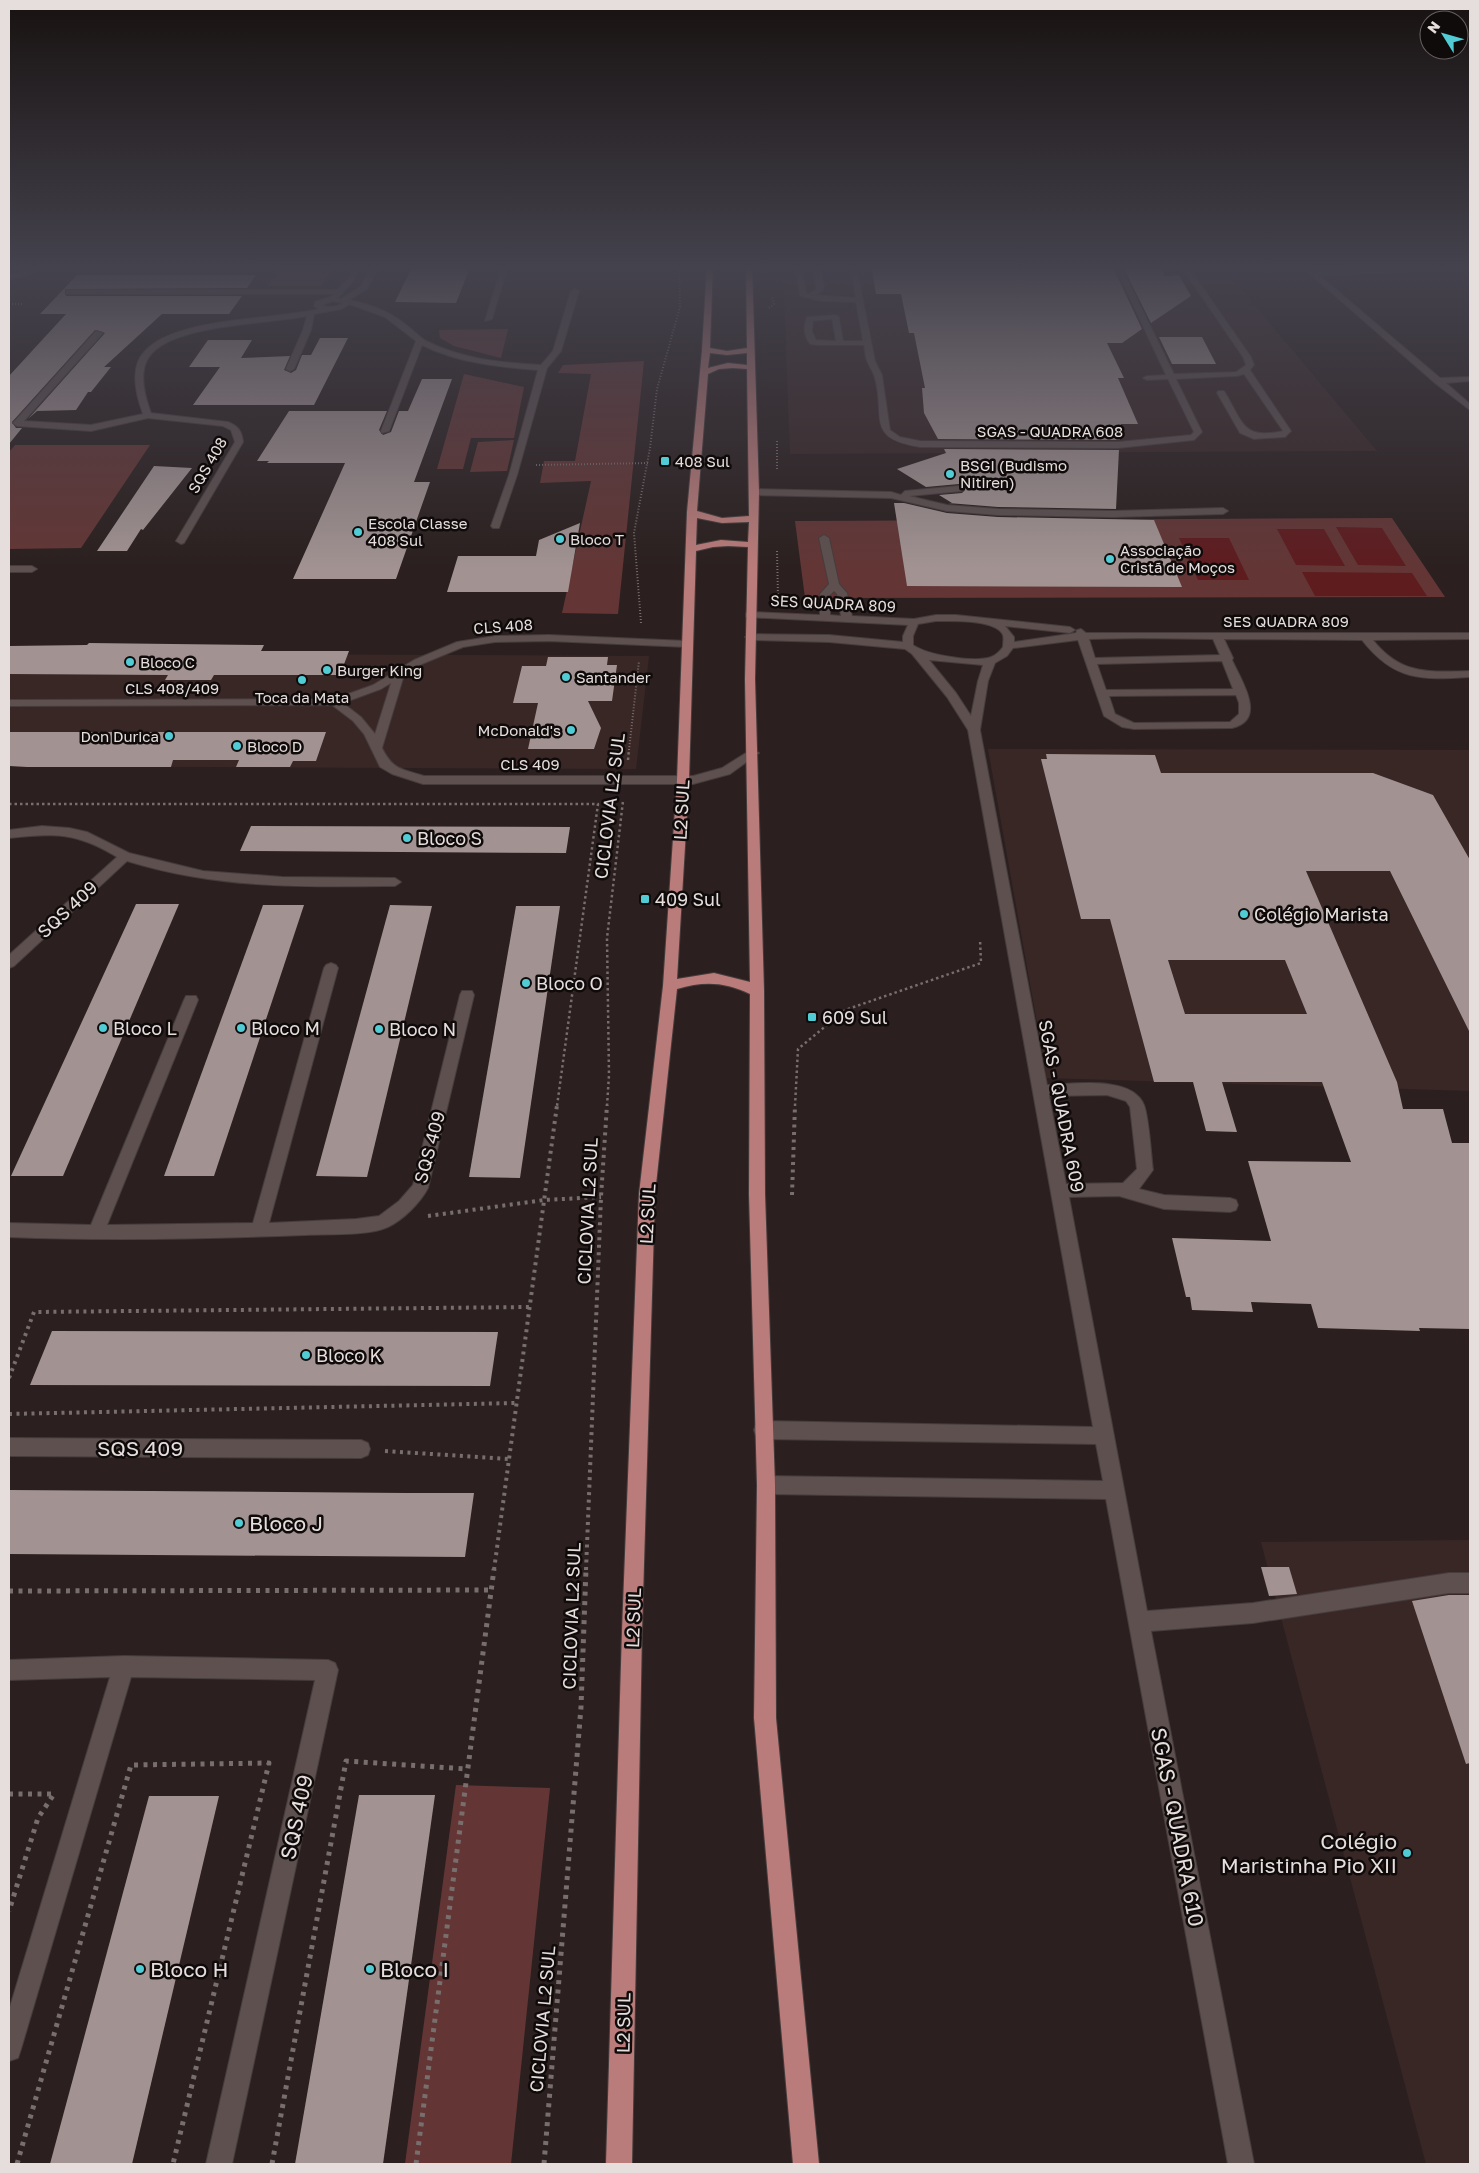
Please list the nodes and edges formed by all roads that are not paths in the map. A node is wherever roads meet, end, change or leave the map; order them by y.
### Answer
1 (67, 366) edge
2 (142, 366) edge
3 (410, 366) edge
4 (527, 366) edge
5 (705, 366) edge
6 (718, 366) edge
7 (738, 366) edge
8 (874, 366) edge
9 (1166, 366) edge
10 (1248, 366) edge
11 (1421, 366) edge
12 (543, 368) joint
13 (752, 368) joint
14 (1246, 370) junction
15 (704, 373) junction
16 (1171, 377) junction
17 (1147, 378) dead end
18 (1470, 379) edge
19 (1438, 381) junction
20 (1221, 393) dead end
21 (1470, 408) edge
22 (148, 415) junction
23 (13, 424) edge
24 (385, 431) dead end
25 (959, 490) dead end
26 (754, 492) junction
27 (890, 495) junction
28 (1223, 511) dead end
29 (692, 512) junction
30 (753, 518) junction
31 (496, 526) dead end
32 (824, 538) dead end
33 (181, 541) dead end
34 (753, 545) junction
35 (690, 550) junction
36 (9, 569) edge
37 (32, 569) dead end
38 (834, 585) junction
39 (750, 614) junction
40 (825, 618) junction
41 (848, 619) junction
42 (987, 621) junction
43 (914, 622) junction
44 (1082, 634) junction
45 (750, 636) junction
46 (1217, 636) junction
47 (1470, 636) edge
48 (1366, 637) junction
49 (687, 644) junction
50 (1008, 646) junction
51 (912, 649) junction
52 (1228, 658) junction
53 (990, 661) junction
54 (1091, 661) junction
55 (1470, 674) edge
56 (399, 675) junction
57 (1241, 692) junction
58 (1102, 693) junction
59 (335, 702) junction
60 (9, 703) edge
61 (974, 730) junction
62 (376, 749) junction
63 (753, 753) junction
64 (682, 780) junction
65 (9, 834) edge
66 (125, 856) junction
67 (395, 882) dead end
68 (9, 963) edge
69 (331, 968) dead end
70 (670, 986) junction
71 (757, 991) junction
72 (467, 995) dead end
73 (191, 1000) dead end
74 (1040, 1091) junction
75 (1059, 1190) junction
76 (1117, 1190) junction
77 (1230, 1205) dead end
78 (9, 1230) edge
79 (259, 1230) junction
80 (96, 1232) junction
81 (763, 1430) junction
82 (1104, 1436) junction
83 (9, 1447) edge
84 (361, 1449) road end
85 (766, 1485) junction
86 (1114, 1490) junction
87 (1470, 1583) edge
88 (1139, 1622) junction
89 (124, 1666) junction
90 (9, 1670) edge
91 (9, 2049) edge
92 (219, 2164) edge
93 (619, 2164) edge
94 (806, 2164) edge
95 (1240, 2164) edge

1 - 23 street, SQS 408
2 - 22 street
3 - 24 street
4 - 12 street
5 - 15 main road, L2 SUL
6 - 15 main road
7 - 13 main road
8 - 16 street, SGAS - QUADRA 608
9 - 16 street, SGAS - QUADRA 608
10 - 14 street
11 - 19 street
12 - 31 street
13 - 26 main road
14 - 16 street
14 - 20 street
15 - 29 main road, L2 SUL
16 - 17 street
18 - 19 street
19 - 21 street
22 - 23 street, SQS 408
22 - 33 street, SQS 408
25 - 27 street
26 - 27 street
26 - 30 main road
27 - 28 street
29 - 30 main road
29 - 35 main road, L2 SUL
30 - 34 main road
32 - 38 street
34 - 35 main road
34 - 39 main road
35 - 49 main road, L2 SUL
36 - 37 street
38 - 40 street
38 - 41 street
39 - 40 street, SES QUADRA 809
39 - 45 main road
40 - 41 street, SES QUADRA 809
41 - 43 street, SES QUADRA 809
42 - 43 street, SES QUADRA 809
42 - 44 street, SES QUADRA 809
42 - 50 street
43 - 51 street
44 - 46 street, SES QUADRA 809
44 - 50 street, SES QUADRA 809
44 - 54 street
45 - 51 street, SES QUADRA 809
45 - 63 main road
46 - 48 street, SES QUADRA 809
46 - 52 street
47 - 48 street, SES QUADRA 809
48 - 55 street
49 - 56 street, CLS 408
49 - 64 main road, L2 SUL
50 - 53 street
51 - 53 street, SES QUADRA 809
51 - 61 street, SGAS - QUADRA 609
52 - 54 street
52 - 57 street
53 - 61 street, SGAS - QUADRA 609
54 - 58 street
56 - 59 street, CLS 408
56 - 62 street
57 - 58 street
57 - 58 street
59 - 60 street, CLS 408/409
59 - 62 street, CLS 409
61 - 74 street, SGAS - QUADRA 609
62 - 64 street, CLS 409
63 - 64 street, CLS 409
63 - 71 main road
64 - 70 main road, L2 SUL
65 - 66 street
66 - 67 street
66 - 68 street, SQS 409
69 - 79 street
70 - 71 main road
70 - 93 main road, L2 SUL
71 - 81 main road
72 - 79 street, SQS 409
73 - 80 street
74 - 75 street, SGAS - QUADRA 609
74 - 76 street
75 - 76 street
75 - 82 street, SGAS - QUADRA 609
76 - 77 street
78 - 80 street, SQS 409
79 - 80 street, SQS 409
81 - 82 street
81 - 85 main road
82 - 86 street, SGAS - QUADRA 609
83 - 84 street, SQS 409
85 - 86 street
85 - 94 main road
86 - 88 street, SGAS - QUADRA 610
87 - 88 street
88 - 95 street, SGAS - QUADRA 610
89 - 90 street, SQS 409
89 - 91 street
89 - 92 street, SQS 409

